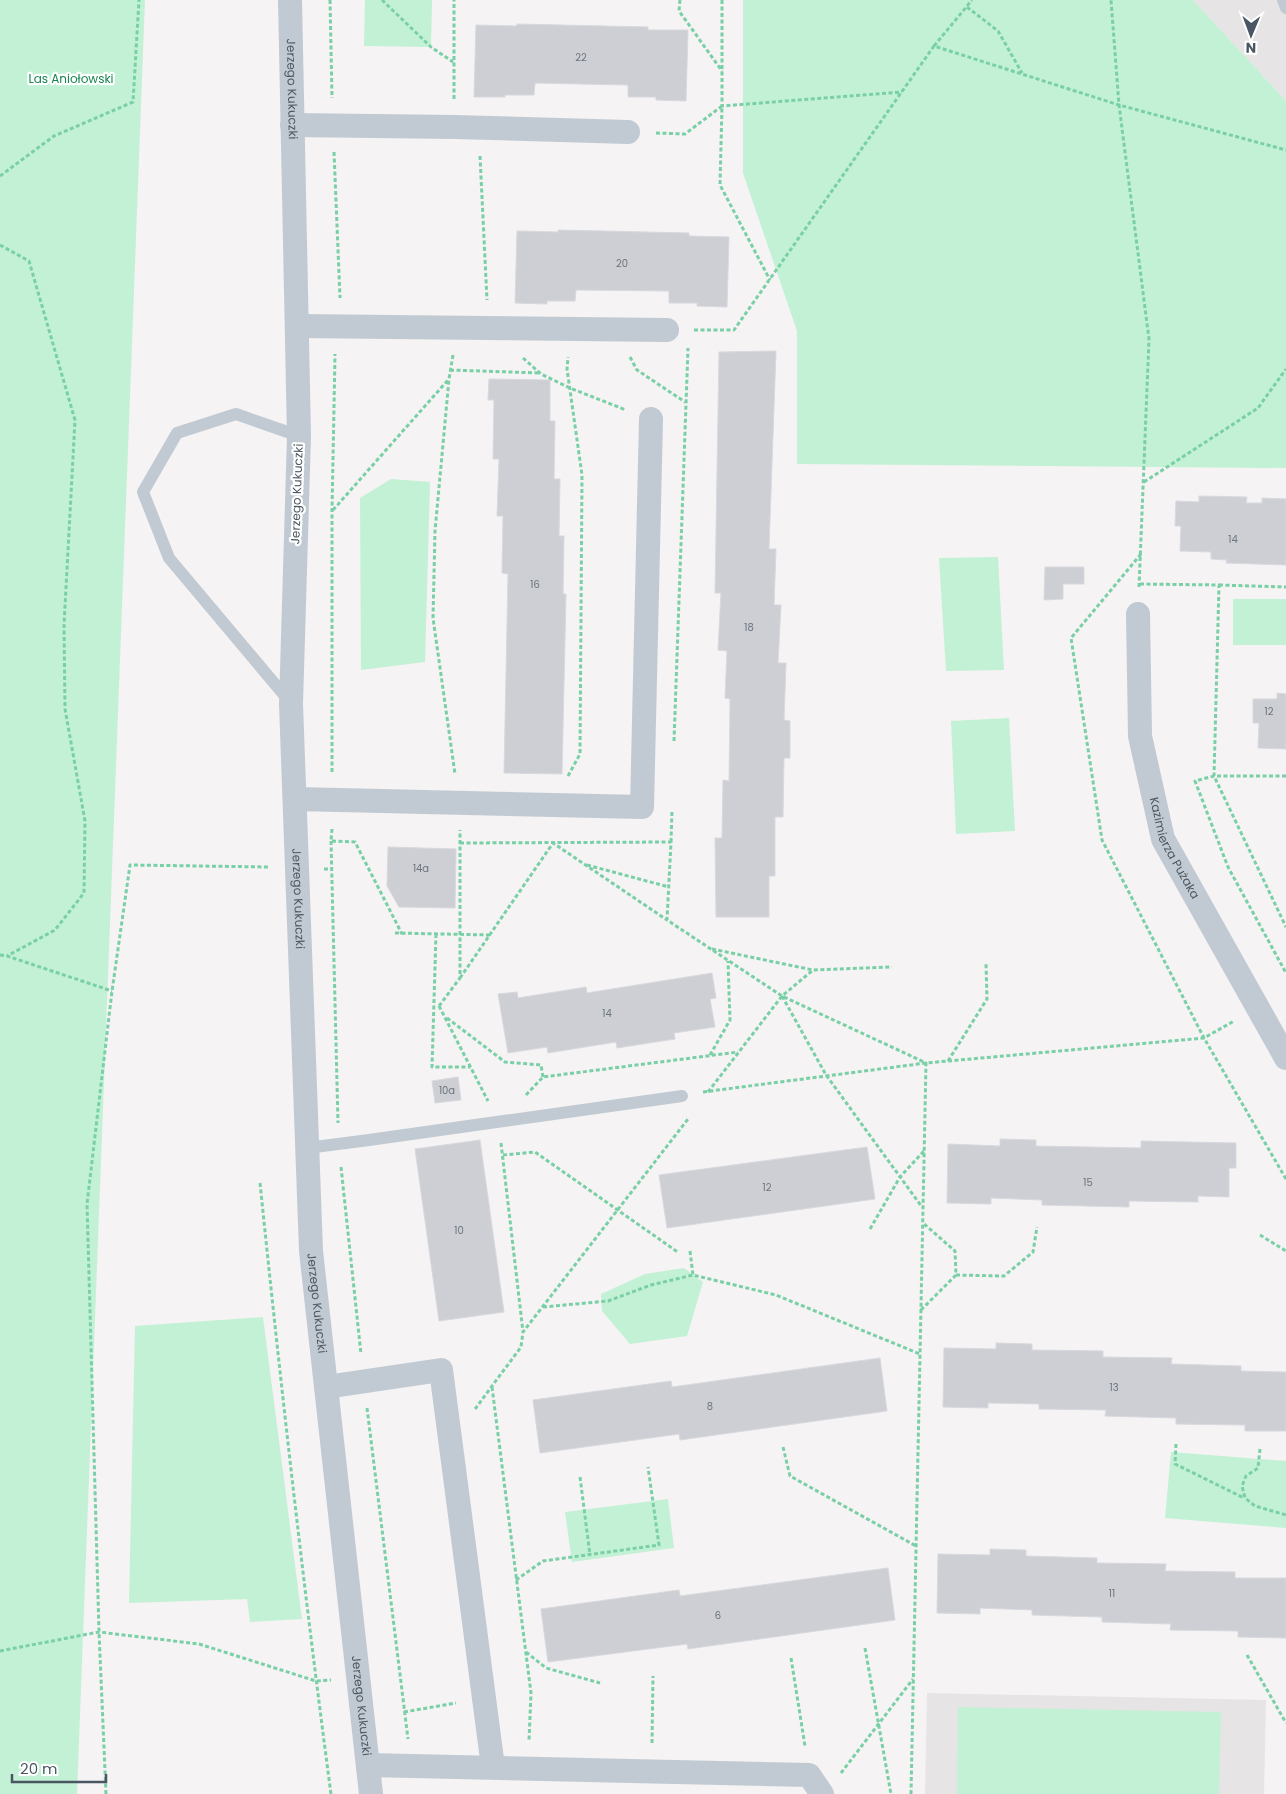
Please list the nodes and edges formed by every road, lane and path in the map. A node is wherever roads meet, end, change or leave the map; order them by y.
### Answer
1 (139, 0) edge
2 (290, 0) edge
3 (330, 0) edge
4 (382, 0) edge
5 (454, 0) edge
6 (680, 0) edge
7 (722, 0) edge
8 (972, 0) edge
9 (1111, 0) edge
10 (1283, 0) edge
11 (967, 7) junction
12 (1286, 8) edge
13 (934, 46) junction
14 (454, 62) junction
15 (722, 71) junction
16 (1022, 74) junction
17 (902, 92) junction
18 (1119, 105) junction
19 (722, 106) junction
20 (292, 125) junction
21 (332, 125) junction
22 (454, 127) junction
23 (628, 132) joint
24 (1286, 150) edge
25 (0, 176) edge
26 (0, 245) edge
27 (770, 280) junction
28 (297, 326) junction
29 (339, 326) junction
30 (458, 328) junction
31 (569, 328) junction
32 (612, 329) junction
33 (678, 330) junction
34 (1286, 369) edge
35 (450, 370) junction
36 (541, 374) dead end
37 (449, 379) junction
38 (686, 402) junction
39 (651, 420) dead end
40 (299, 436) junction
41 (1143, 482) junction
42 (332, 511) junction
43 (1140, 584) junction
44 (1220, 585) junction
45 (1286, 587) edge
46 (1138, 614) joint
47 (291, 704) junction
48 (674, 742) dead end
49 (1214, 776) junction
50 (1286, 776) edge
51 (564, 782) dead end
52 (295, 799) junction
53 (332, 799) junction
54 (672, 802) dead end
55 (460, 803) junction
56 (331, 841) junction
57 (671, 842) junction
58 (460, 843) junction
59 (553, 843) junction
60 (585, 864) junction
61 (297, 868) junction
62 (332, 870) junction
63 (669, 887) junction
64 (667, 920) junction
65 (1286, 927) edge
66 (395, 933) dead end
67 (402, 934) junction
68 (436, 934) junction
69 (460, 934) junction
70 (490, 934) junction
71 (709, 948) junction
72 (0, 955) edge
73 (7, 956) junction
74 (728, 961) junction
75 (986, 963) dead end
76 (892, 967) dead end
77 (813, 970) junction
78 (1286, 973) edge
79 (460, 978) junction
80 (112, 991) junction
81 (782, 996) junction
82 (434, 1006) junction
83 (439, 1006) junction
84 (1258, 1008) junction
85 (445, 1017) junction
86 (739, 1052) junction
87 (709, 1055) junction
88 (1286, 1058) edge
89 (948, 1061) junction
90 (926, 1063) junction
91 (471, 1067) junction
92 (826, 1075) junction
93 (543, 1077) junction
94 (709, 1091) junction
95 (682, 1096) joint
96 (703, 1099) dead end
97 (690, 1115) dead end
98 (498, 1122) junction
99 (339, 1144) junction
100 (307, 1148) junction
101 (924, 1150) junction
102 (502, 1155) junction
103 (900, 1177) junction
104 (260, 1184) dead end
105 (923, 1208) junction
106 (618, 1210) junction
107 (923, 1223) junction
108 (1036, 1227) dead end
109 (870, 1229) dead end
110 (1260, 1236) dead end
111 (690, 1251) dead end
112 (1286, 1251) edge
113 (679, 1253) dead end
114 (693, 1275) junction
115 (956, 1275) junction
116 (543, 1307) junction
117 (921, 1311) junction
118 (523, 1332) junction
119 (920, 1354) junction
120 (364, 1381) junction
121 (492, 1386) junction
122 (326, 1387) junction
123 (451, 1441) junction
124 (1176, 1444) dead end
125 (783, 1447) dead end
126 (1260, 1449) dead end
127 (648, 1467) dead end
128 (580, 1476) dead end
129 (1245, 1498) junction
130 (1286, 1515) edge
131 (916, 1546) junction
132 (590, 1555) junction
133 (516, 1580) junction
134 (99, 1632) junction
135 (865, 1648) dead end
136 (0, 1651) edge
137 (525, 1652) junction
138 (1247, 1655) dead end
139 (791, 1658) dead end
140 (653, 1676) dead end
141 (358, 1678) junction
142 (913, 1678) junction
143 (316, 1681) junction
144 (600, 1683) dead end
145 (484, 1699) junction
146 (404, 1712) junction
147 (879, 1723) junction
148 (1286, 1724) edge
149 (368, 1764) junction
150 (411, 1765) junction
151 (493, 1767) junction
152 (528, 1768) junction
153 (652, 1772) junction
154 (823, 1783) edge
155 (106, 1794) edge
156 (331, 1794) edge
157 (371, 1794) edge
158 (892, 1794) edge
159 (911, 1794) edge

1 - 25 path
2 - 20 street, Jerzego Kukuczki
3 - 21 path
4 - 14 path
5 - 14 path
6 - 15 path
7 - 15 path
8 - 11 path
9 - 18 path
10 - 12 lane
11 - 13 path
11 - 16 path
13 - 16 path
13 - 17 path
14 - 22 path
15 - 19 path
16 - 18 path
17 - 19 path
17 - 27 path
18 - 24 path
18 - 41 path
19 - 23 path
19 - 27 path
20 - 21 street
20 - 28 street, Jerzego Kukuczki
21 - 22 street
21 - 29 path
22 - 23 street
26 - 73 path
27 - 33 path
28 - 29 street
28 - 40 street, Jerzego Kukuczki
29 - 30 street
29 - 42 path
30 - 31 street
30 - 35 path
31 - 32 street
31 - 51 path
32 - 33 street
32 - 38 path
33 - 38 path
34 - 41 path
35 - 36 path
35 - 37 path
37 - 42 path
37 - 55 path
38 - 48 path
39 - 55 street
40 - 47 street, Jerzego Kukuczki
40 - 47 lane
41 - 43 path
42 - 53 path
43 - 44 path
43 - 46 path
44 - 45 path
44 - 49 path
46 - 84 street, Kazimierza Pużaka
47 - 52 street, Jerzego Kukuczki
49 - 50 path
49 - 65 path
49 - 78 path
52 - 53 street
52 - 61 street, Jerzego Kukuczki
53 - 55 street
53 - 56 path
54 - 57 path
55 - 58 path
56 - 62 path
56 - 67 path
57 - 59 path
57 - 63 path
58 - 59 path
58 - 69 path
59 - 60 path
59 - 70 path
60 - 63 path
60 - 64 path
61 - 62 path
61 - 80 path
61 - 100 street, Jerzego Kukuczki
62 - 99 path
63 - 64 path
64 - 71 path
66 - 67 path
67 - 68 path
68 - 69 path
68 - 82 path
69 - 70 path
69 - 79 path
70 - 79 path
71 - 74 path
71 - 77 path
72 - 73 path
73 - 80 path
74 - 81 path
74 - 87 path
75 - 89 path
76 - 77 path
77 - 81 path
79 - 83 path
80 - 134 path
81 - 86 path
81 - 90 path
81 - 92 path
82 - 83 path
82 - 91 path
83 - 85 path
84 - 88 street, Kazimierza Pużaka
84 - 89 path
85 - 91 path
85 - 93 path
86 - 87 path
86 - 94 path
87 - 93 path
89 - 90 path
90 - 92 path
90 - 101 path
91 - 98 path
92 - 94 path
92 - 103 path
93 - 98 path
94 - 95 path
94 - 96 path
95 - 98 lane
97 - 106 path
98 - 99 lane
98 - 102 path
99 - 100 lane
99 - 120 path
100 - 122 street, Jerzego Kukuczki
101 - 103 path
101 - 105 path
102 - 106 path
102 - 118 path
103 - 105 path
103 - 109 path
104 - 143 path
105 - 107 path
106 - 113 path
106 - 116 path
107 - 115 path
107 - 117 path
108 - 115 path
110 - 112 path
111 - 114 path
114 - 116 path
114 - 119 path
115 - 117 path
116 - 118 path
117 - 119 path
118 - 121 path
119 - 131 path
120 - 122 street
120 - 123 street
120 - 146 path
121 - 123 path
121 - 133 path
122 - 141 street, Jerzego Kukuczki
123 - 145 street
124 - 129 path
125 - 131 path
126 - 129 path
127 - 132 path
128 - 132 path
129 - 130 path
131 - 142 path
132 - 133 path
133 - 137 path
134 - 136 path
134 - 143 path
134 - 155 path
135 - 147 path
137 - 144 path
137 - 152 path
138 - 148 path
139 - 154 path
140 - 153 path
141 - 143 path
141 - 149 street, Jerzego Kukuczki
142 - 147 path
142 - 159 path
143 - 156 path
145 - 146 path
145 - 151 street
146 - 150 path
147 - 154 path
147 - 158 path
149 - 150 street
149 - 157 street, Jerzego Kukuczki
150 - 151 street
151 - 152 street
152 - 153 street
153 - 154 street

